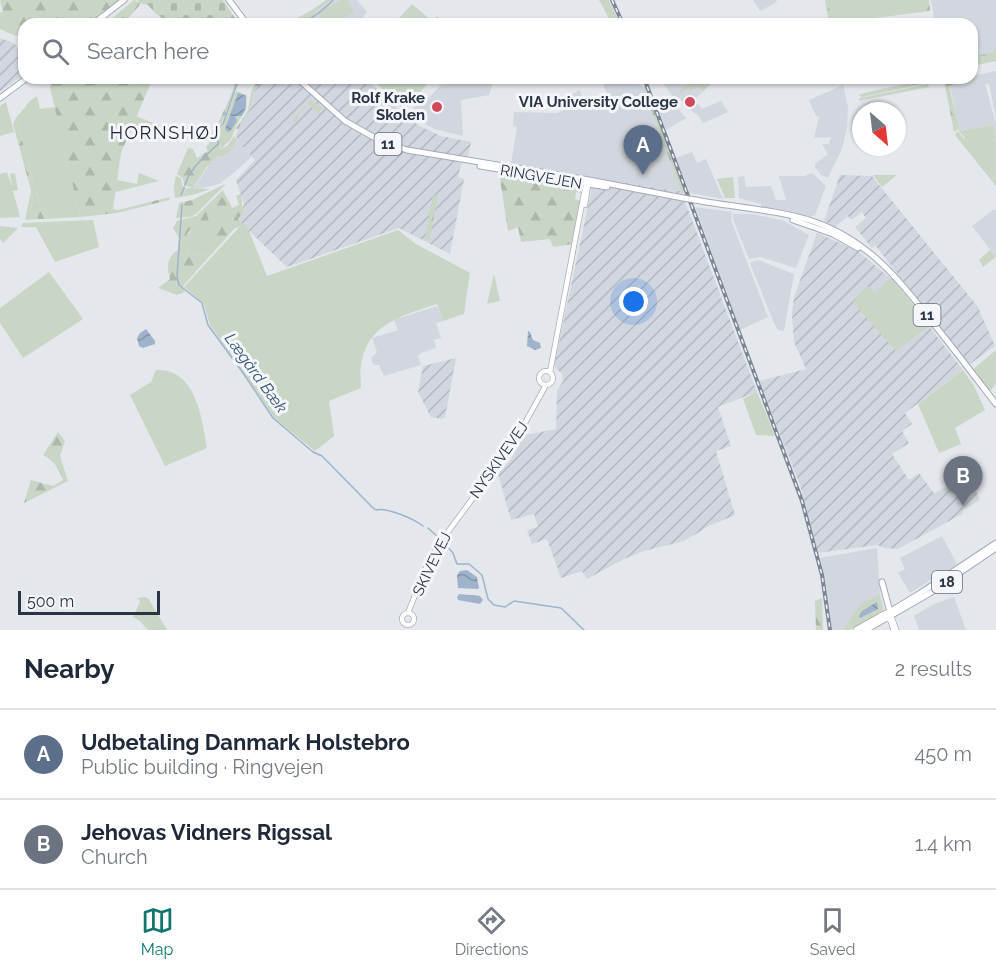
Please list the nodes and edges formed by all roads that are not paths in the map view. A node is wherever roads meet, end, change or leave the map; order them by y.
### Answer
1 (124, 0) edge
2 (129, 0) edge
3 (229, 0) edge
4 (101, 18) edge
5 (106, 18) edge
6 (242, 18) edge
7 (18, 84) edge
8 (303, 84) edge
9 (0, 98) edge
10 (445, 157) junction
11 (588, 185) junction
12 (639, 190) junction
13 (548, 372) junction
14 (544, 385) junction
15 (996, 405) edge
16 (453, 523) joint
17 (996, 543) edge
18 (996, 548) edge
19 (882, 582) dead end
20 (410, 613) junction
21 (890, 614) junction
22 (407, 624) junction
23 (406, 630) edge
24 (857, 630) edge
25 (865, 630) edge
26 (895, 630) edge

1 - 4 main road
2 - 5 main road
3 - 6 main road
7 - 9 main road
8 - 10 main road, RINGVEJEN / 11
10 - 11 main road, RINGVEJEN / 11
10 - 12 main road, RINGVEJEN / 11
11 - 12 main road, RINGVEJEN / 11
11 - 13 main road
12 - 15 main road, RINGVEJEN / 11, bridge
13 - 14 main road
13 - 14 main road
14 - 16 main road, NYSKIVEVEJ
16 - 20 main road, SKIVEVEJ
17 - 21 main road, 18
18 - 21 main road, 18
19 - 21 main road
20 - 22 main road
20 - 22 main road
21 - 24 highway, 18
21 - 25 main road
21 - 26 highway
22 - 23 main road

